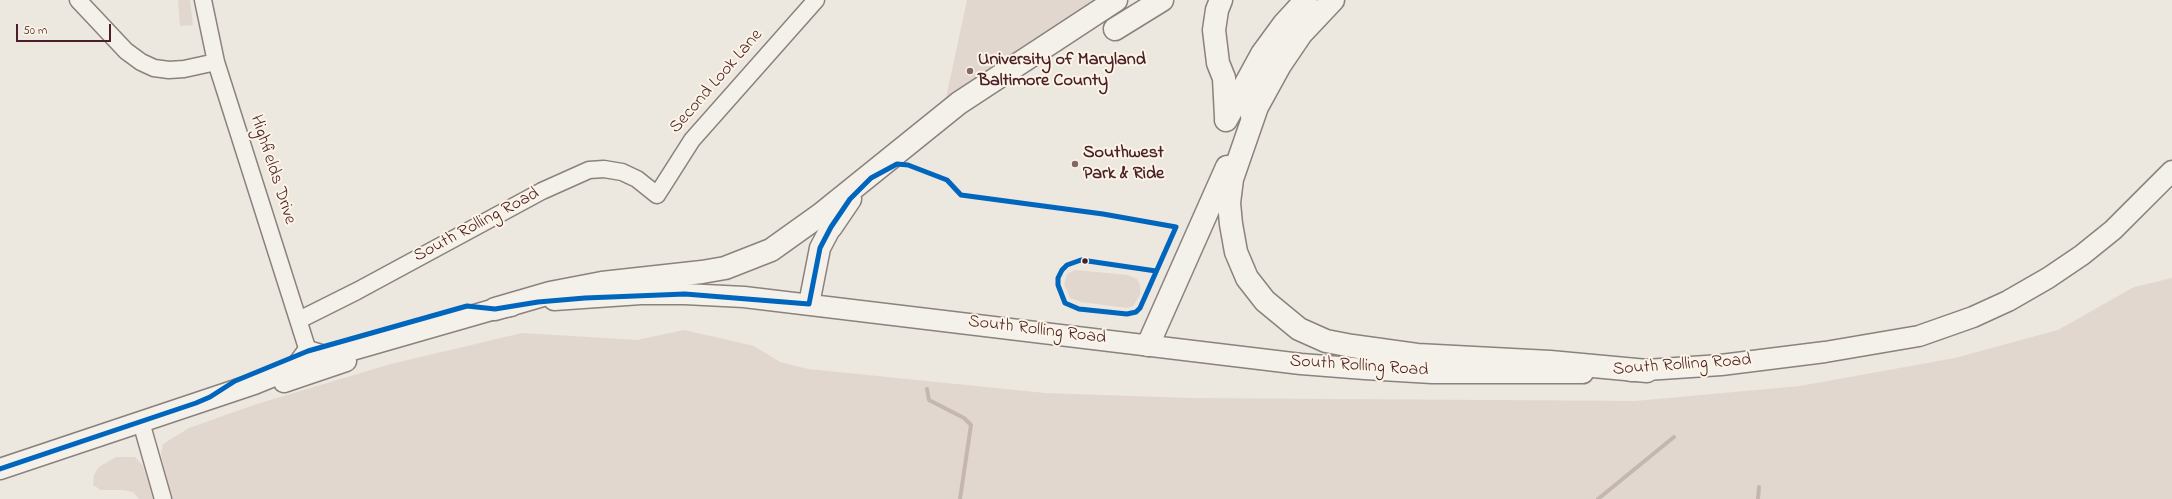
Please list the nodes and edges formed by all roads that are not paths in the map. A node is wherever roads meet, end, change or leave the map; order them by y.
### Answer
1 (78, 0) edge
2 (204, 0) edge
3 (816, 0) edge
4 (1116, 0) edge
5 (1162, 0) edge
6 (1220, 0) edge
7 (1306, 0) edge
8 (1333, 0) edge
9 (1115, 29) dead end
10 (216, 62) junction
11 (1258, 104) junction
12 (890, 158) junction
13 (2172, 171) edge
14 (658, 195) joint
15 (831, 227) joint
16 (809, 304) junction
17 (495, 309) junction
18 (299, 320) junction
19 (1148, 345) junction
20 (308, 351) junction
21 (1647, 371) junction
22 (210, 397) junction
23 (141, 422) junction
24 (0, 469) edge
25 (163, 499) edge

1 - 10 street
2 - 10 street, Highfields Drive
3 - 14 street, Second Look Lane
4 - 12 highway
5 - 9 highway
6 - 7 highway
8 - 11 highway
10 - 18 street, Highfields Drive
11 - 19 highway
11 - 21 highway
12 - 15 highway
12 - 17 highway
13 - 21 main road, South Rolling Road
14 - 18 street, South Rolling Road
15 - 16 main road
16 - 17 main road, South Rolling Road
16 - 19 main road, South Rolling Road
17 - 20 main road, South Rolling Road
17 - 22 main road, South Rolling Road
18 - 20 street, Highfields Drive
19 - 21 main road, South Rolling Road
20 - 22 main road, South Rolling Road
22 - 23 main road, South Rolling Road
23 - 24 main road, South Rolling Road
23 - 25 street

